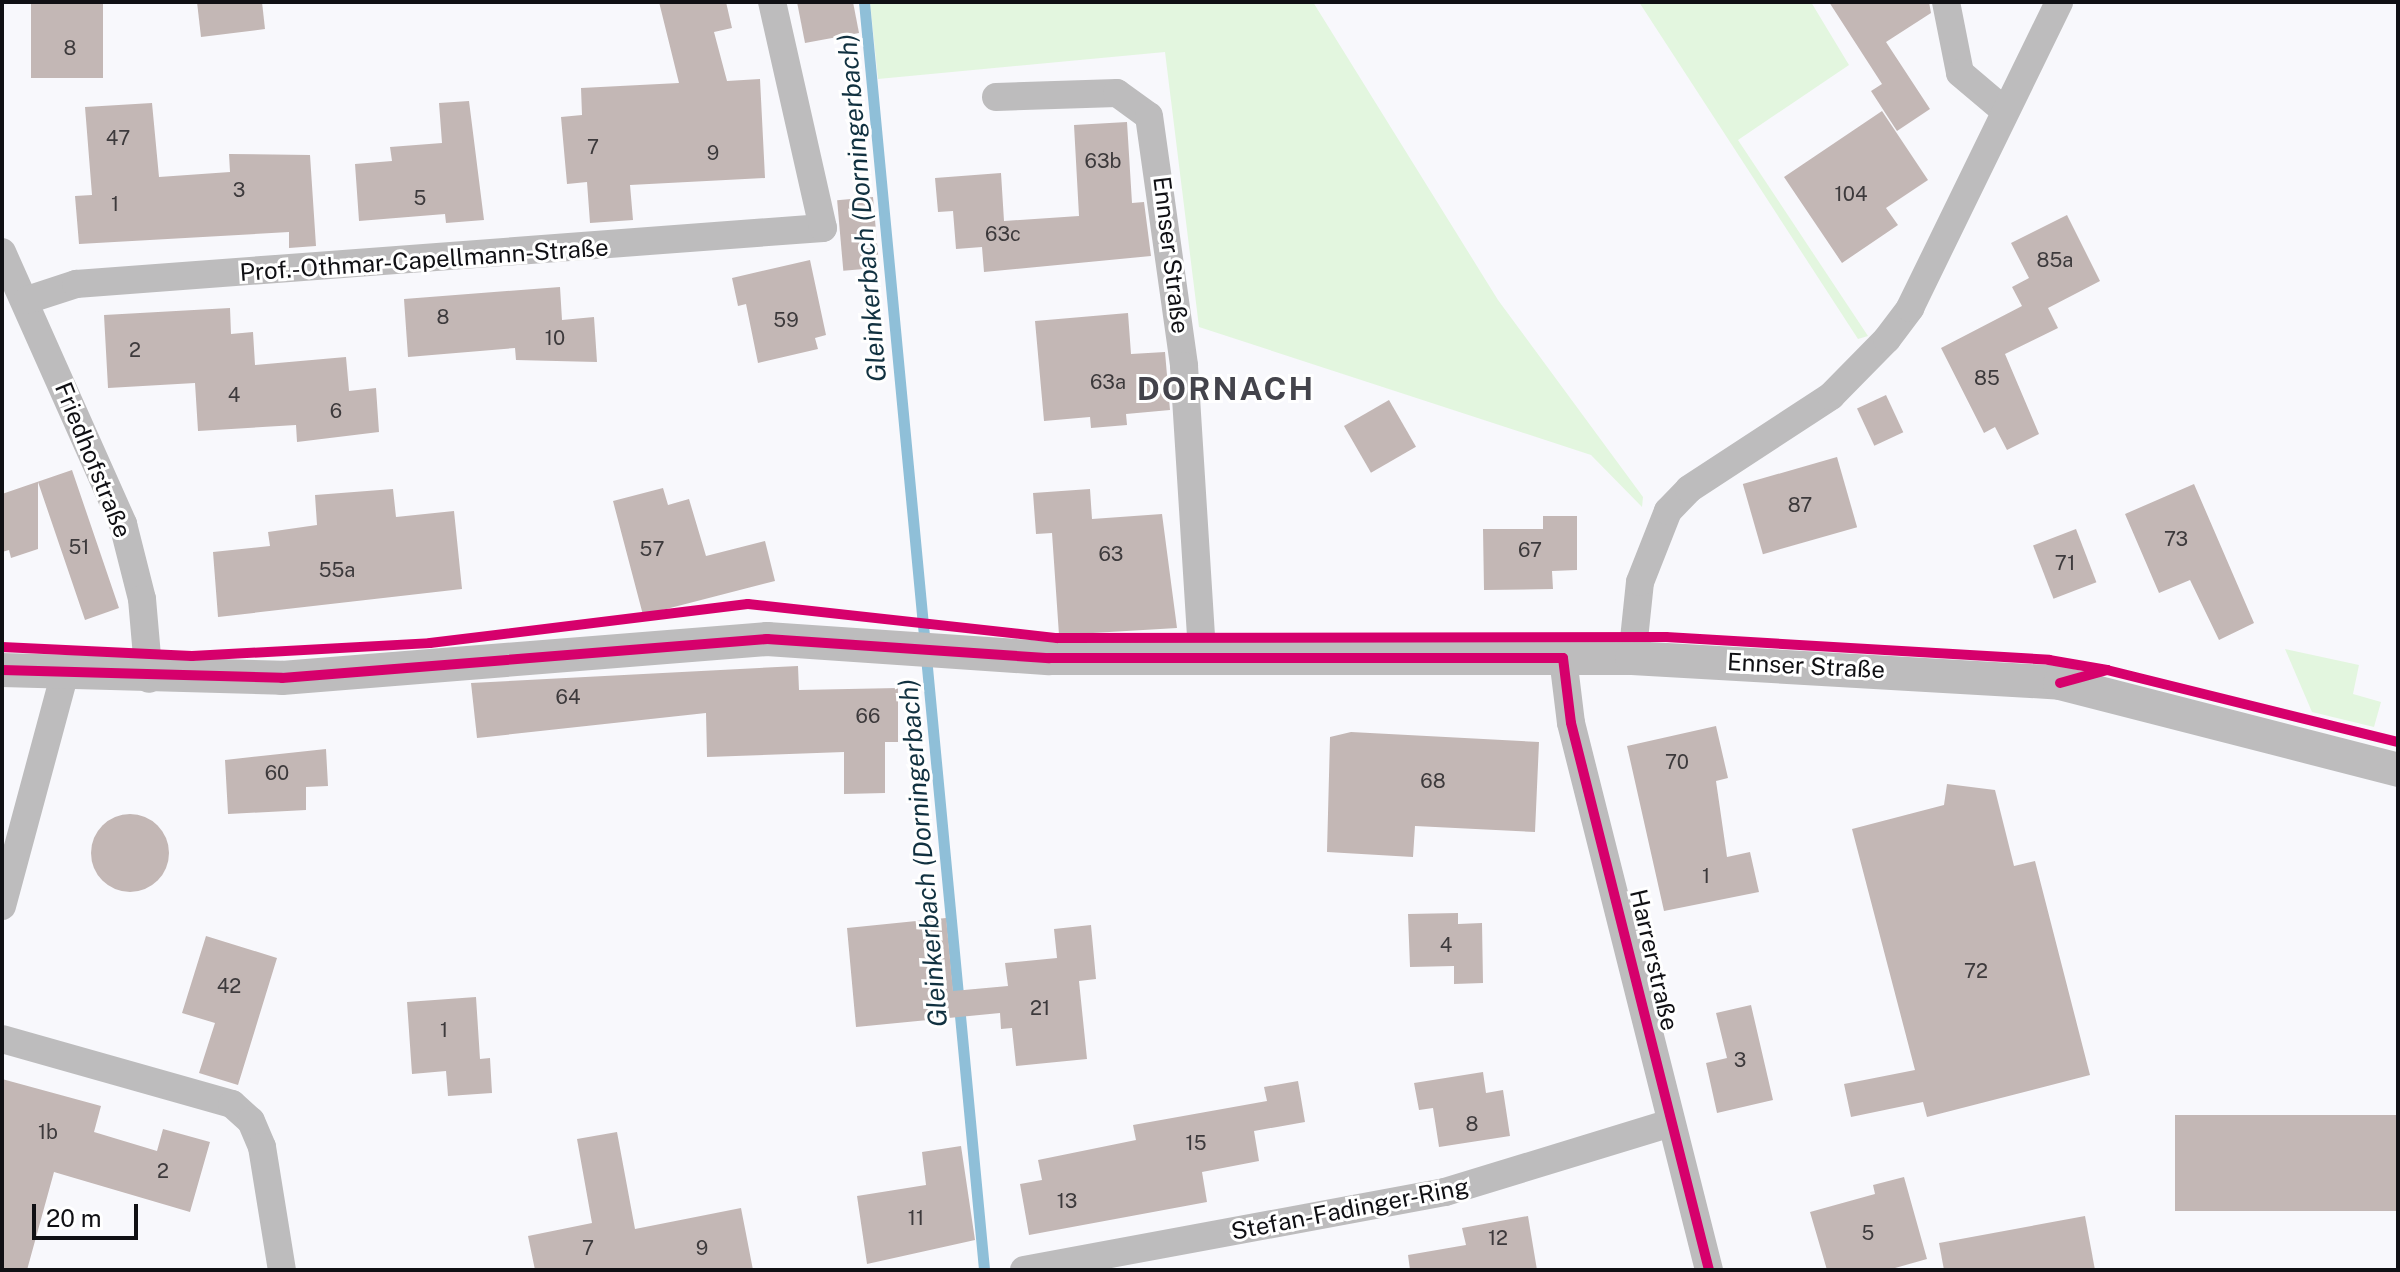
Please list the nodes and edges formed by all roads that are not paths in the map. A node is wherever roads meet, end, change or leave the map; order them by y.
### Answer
1 (772, 2) edge
2 (1946, 2) edge
3 (2059, 2) edge
4 (996, 97) dead end
5 (2005, 111) junction
6 (2, 252) edge
7 (27, 300) junction
8 (1202, 653) junction
9 (1563, 658) junction
10 (1632, 658) junction
11 (2, 670) edge
12 (64, 676) junction
13 (149, 679) junction
14 (2398, 770) edge
15 (2, 906) edge
16 (2, 1039) edge
17 (1671, 1123) junction
18 (282, 1270) edge
19 (1024, 1270) edge
20 (1709, 1270) edge

1 - 7 street, Prof.-Othmar-Capellmann-Straße
2 - 5 street
3 - 5 street
4 - 8 street, Ennser Straße
5 - 10 street
6 - 7 street, Friedhofstraße
7 - 13 street, Friedhofstraße
8 - 9 street, Ennser Straße
8 - 13 street, Ennser Straße
9 - 10 street, Ennser Straße
9 - 17 street, Harrerstraße
10 - 14 street, Ennser Straße
11 - 12 street, Ennser Straße
12 - 13 street, Ennser Straße
12 - 15 street
16 - 18 street
17 - 19 street, Stefan-Fadinger-Ring
17 - 20 street, Harrerstraße

